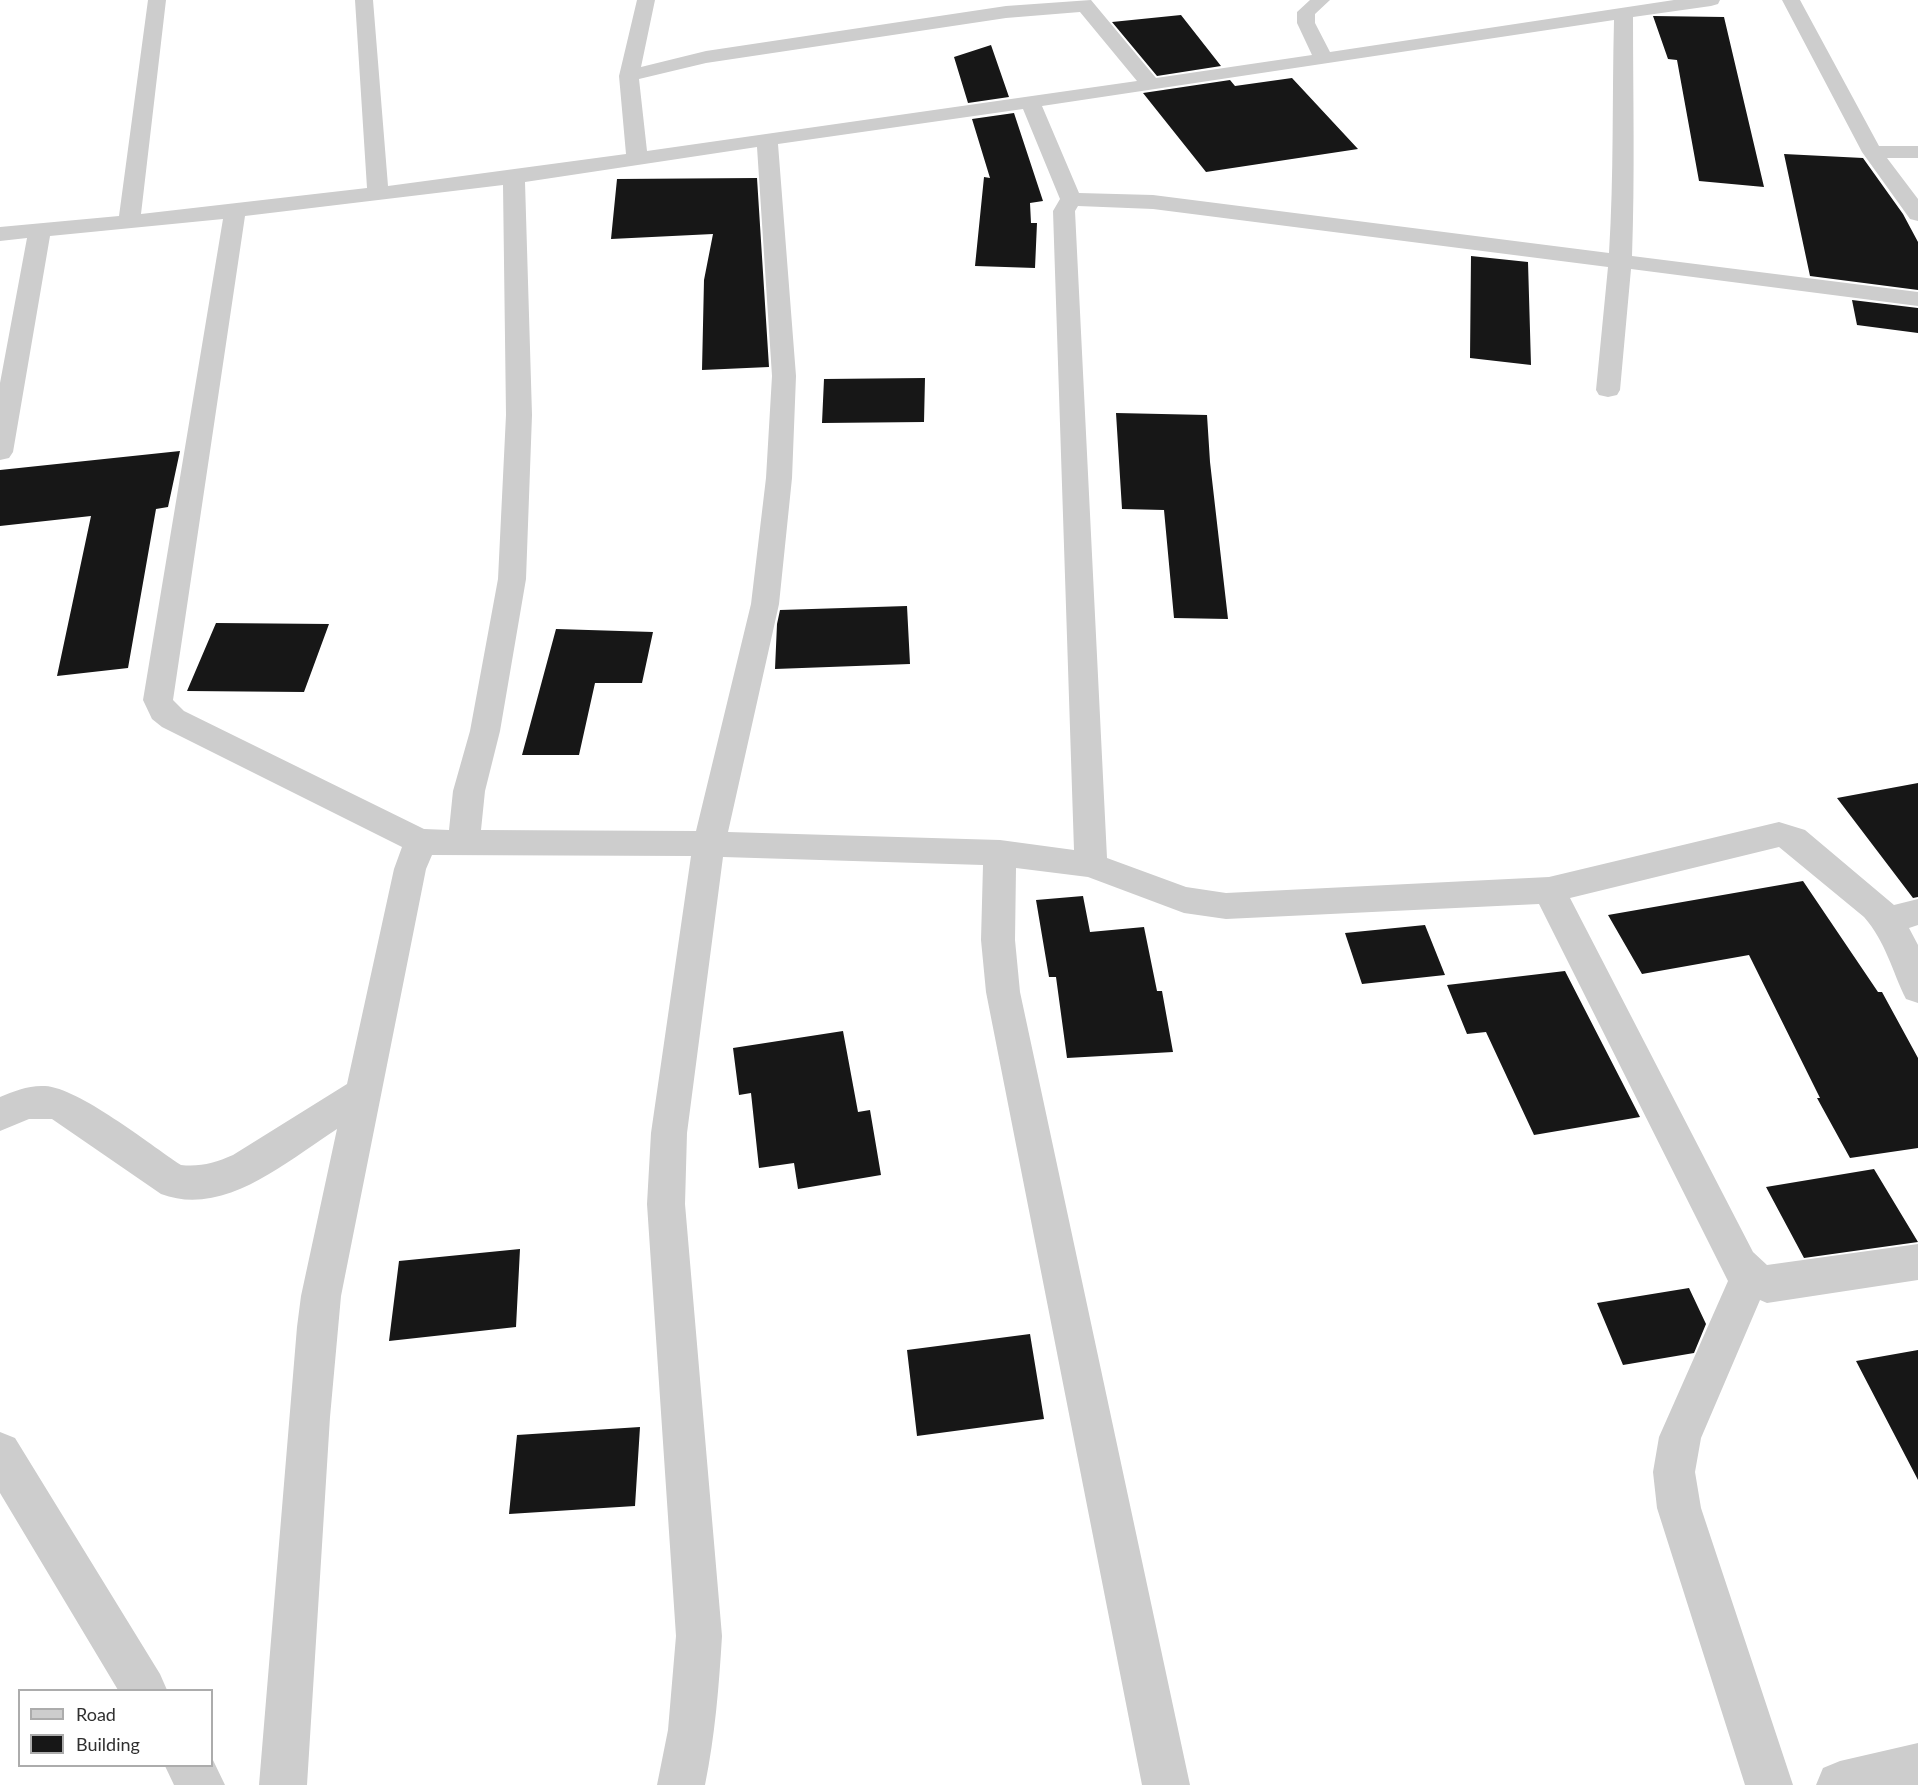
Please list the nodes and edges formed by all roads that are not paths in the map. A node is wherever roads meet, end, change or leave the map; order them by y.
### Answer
1 (157, 0) edge
2 (364, 0) edge
3 (646, 0) edge
4 (1321, 0) edge
5 (1711, 0) edge
6 (1791, 0) edge
7 (1083, 3) edge
8 (1623, 13) junction
9 (1323, 58) junction
10 (629, 76) junction
11 (1151, 85) junction
12 (1030, 102) junction
13 (767, 139) junction
14 (1872, 152) junction
15 (1918, 153) edge
16 (637, 158) junction
17 (514, 177) junction
18 (378, 193) junction
19 (1071, 199) junction
20 (235, 211) junction
21 (1918, 214) edge
22 (129, 221) junction
23 (40, 230) junction
24 (0, 234) edge
25 (1620, 262) junction
26 (1918, 298) edge
27 (1608, 390) dead end
28 (0, 452) edge
29 (420, 842) junction
30 (464, 842) junction
31 (709, 844) junction
32 (1000, 853) junction
33 (1091, 865) junction
34 (1549, 890) junction
35 (1902, 916) edge
36 (1918, 989) edge
37 (364, 1093) junction
38 (0, 1115) edge
39 (1918, 1262) edge
40 (1750, 1277) junction
41 (0, 1453) edge
42 (143, 1689) edge
43 (190, 1767) edge
44 (1918, 1767) edge
45 (201, 1785) edge
46 (283, 1785) edge
47 (681, 1785) edge
48 (1166, 1785) edge
49 (1769, 1785) edge
50 (1840, 1785) edge

1 - 22 street
2 - 18 street
3 - 10 street
4 - 9 street
5 - 8 street
6 - 14 street
7 - 10 street
7 - 11 street
8 - 9 street
8 - 25 street
9 - 11 street
10 - 16 street
11 - 12 street
12 - 13 street
12 - 19 street
13 - 16 street
13 - 31 street
14 - 15 street
14 - 21 street
16 - 17 street
17 - 18 street
17 - 30 street
18 - 20 street
19 - 25 street
19 - 33 street
20 - 22 street
20 - 29 street
22 - 23 street
23 - 24 street
23 - 28 street
25 - 26 street
25 - 27 street
29 - 30 street
29 - 37 street
30 - 31 street
31 - 32 street
31 - 47 street
32 - 33 street
32 - 48 street
33 - 34 street
34 - 35 street
34 - 40 street
35 - 36 street
37 - 38 street
37 - 46 street
39 - 40 street
40 - 49 street
41 - 42 street
43 - 45 street
44 - 50 street

